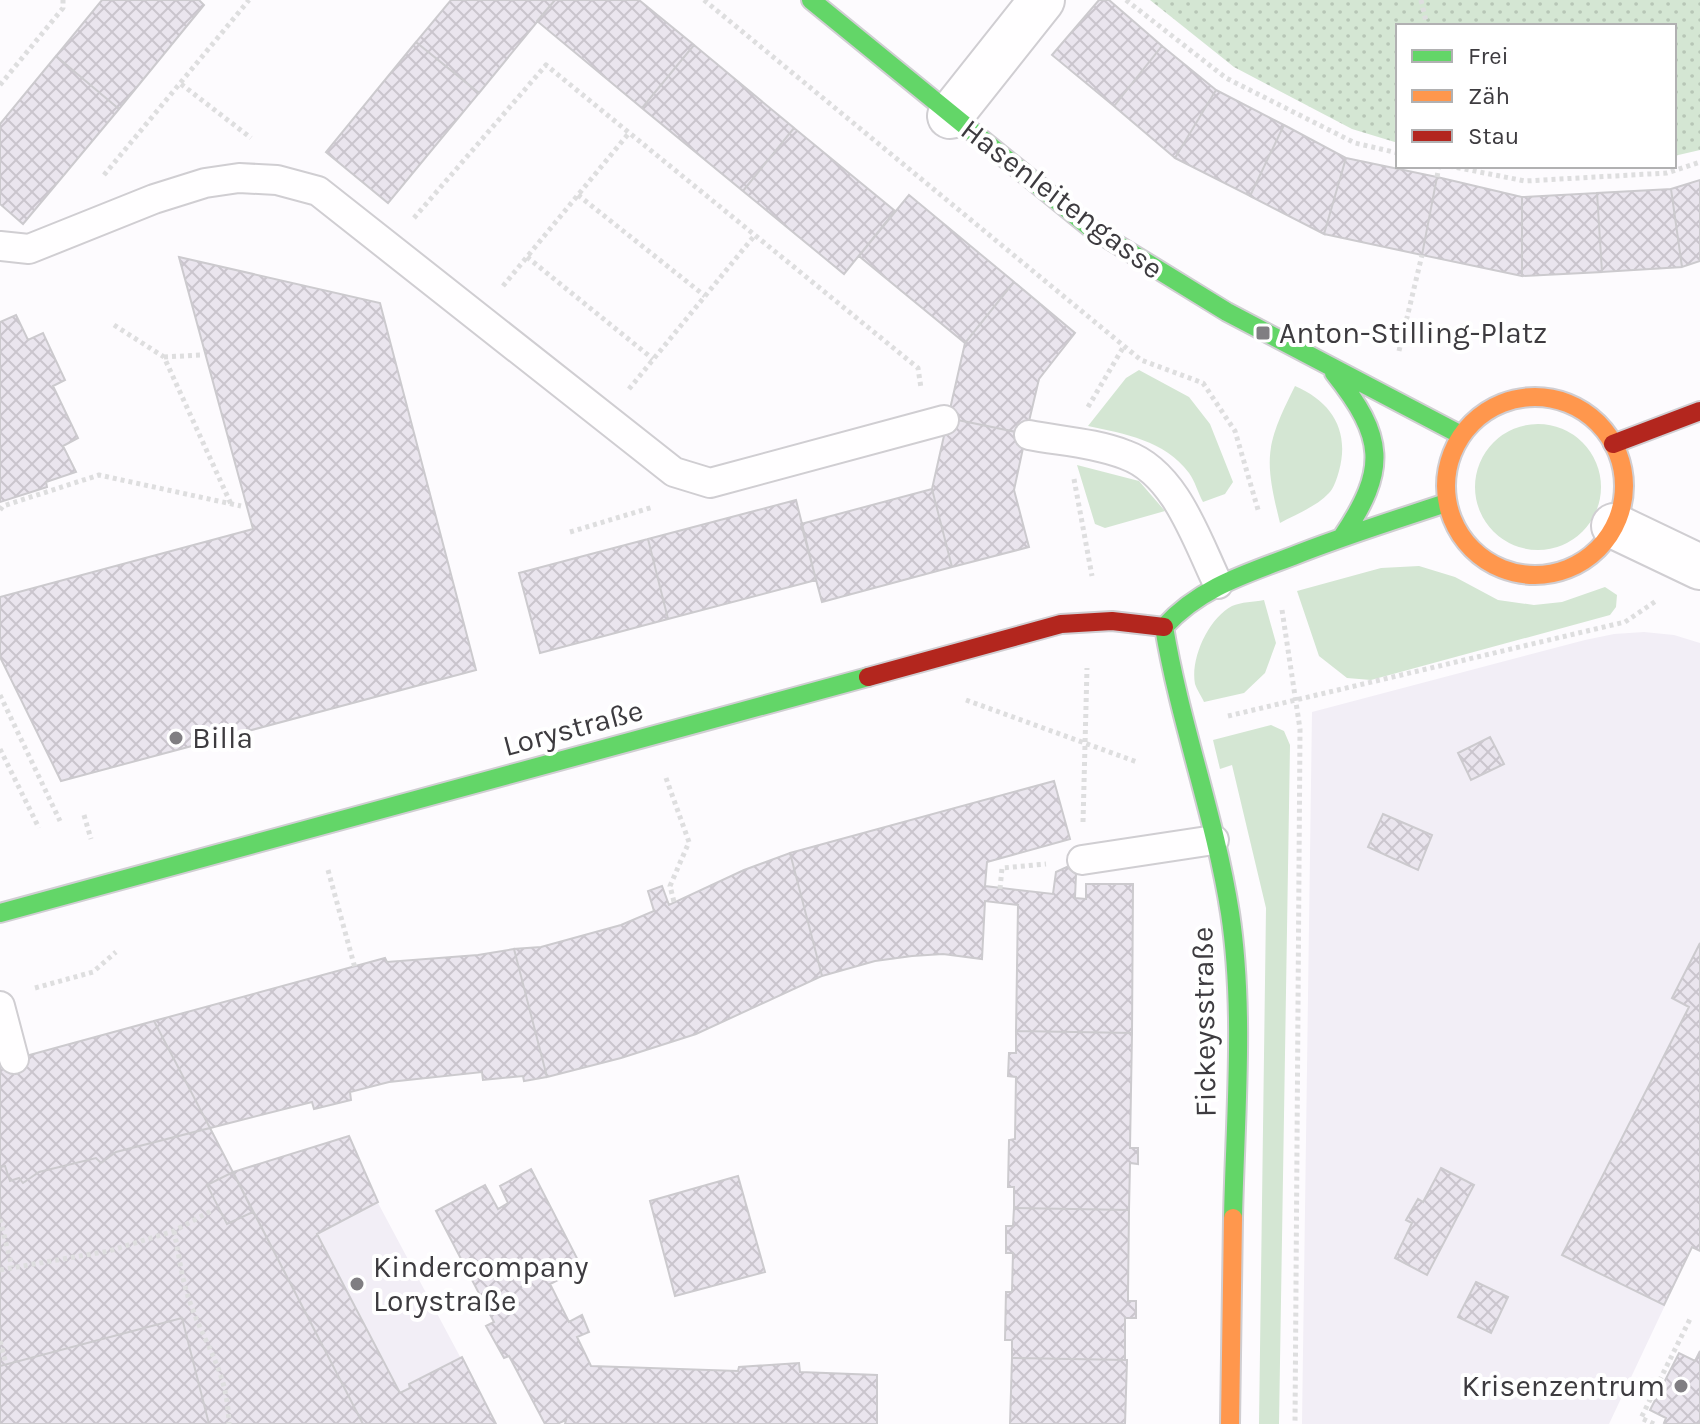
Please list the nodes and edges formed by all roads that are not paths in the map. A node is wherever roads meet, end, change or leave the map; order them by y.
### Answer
1 (811, 0) edge
2 (1042, 0) edge
3 (950, 116) junction
4 (0, 246) edge
5 (1331, 368) junction
6 (1700, 411) edge
7 (935, 423) road end
8 (1029, 435) dead end
9 (1461, 435) junction
10 (1613, 444) junction
11 (1446, 503) junction
12 (1614, 526) junction
13 (1342, 537) junction
14 (1700, 567) edge
15 (1218, 584) junction
16 (1164, 627) junction
17 (1214, 840) junction
18 (1082, 860) road end
19 (0, 913) edge
20 (0, 1006) edge
21 (14, 1059) dead end
22 (1230, 1424) edge

1 - 3 street, Hasenleitengasse
2 - 3 street
3 - 5 street, Hasenleitengasse
4 - 7 lane
5 - 9 street, Hasenleitengasse
5 - 13 street
6 - 10 street
8 - 15 lane
9 - 10 street
9 - 11 street
10 - 12 street
11 - 12 street
11 - 13 street
12 - 14 street
13 - 15 street
15 - 16 street
16 - 17 street, Fickeysstraße
16 - 19 street, Lorystraße
17 - 18 lane
17 - 22 street, Fickeysstraße
20 - 21 lane

